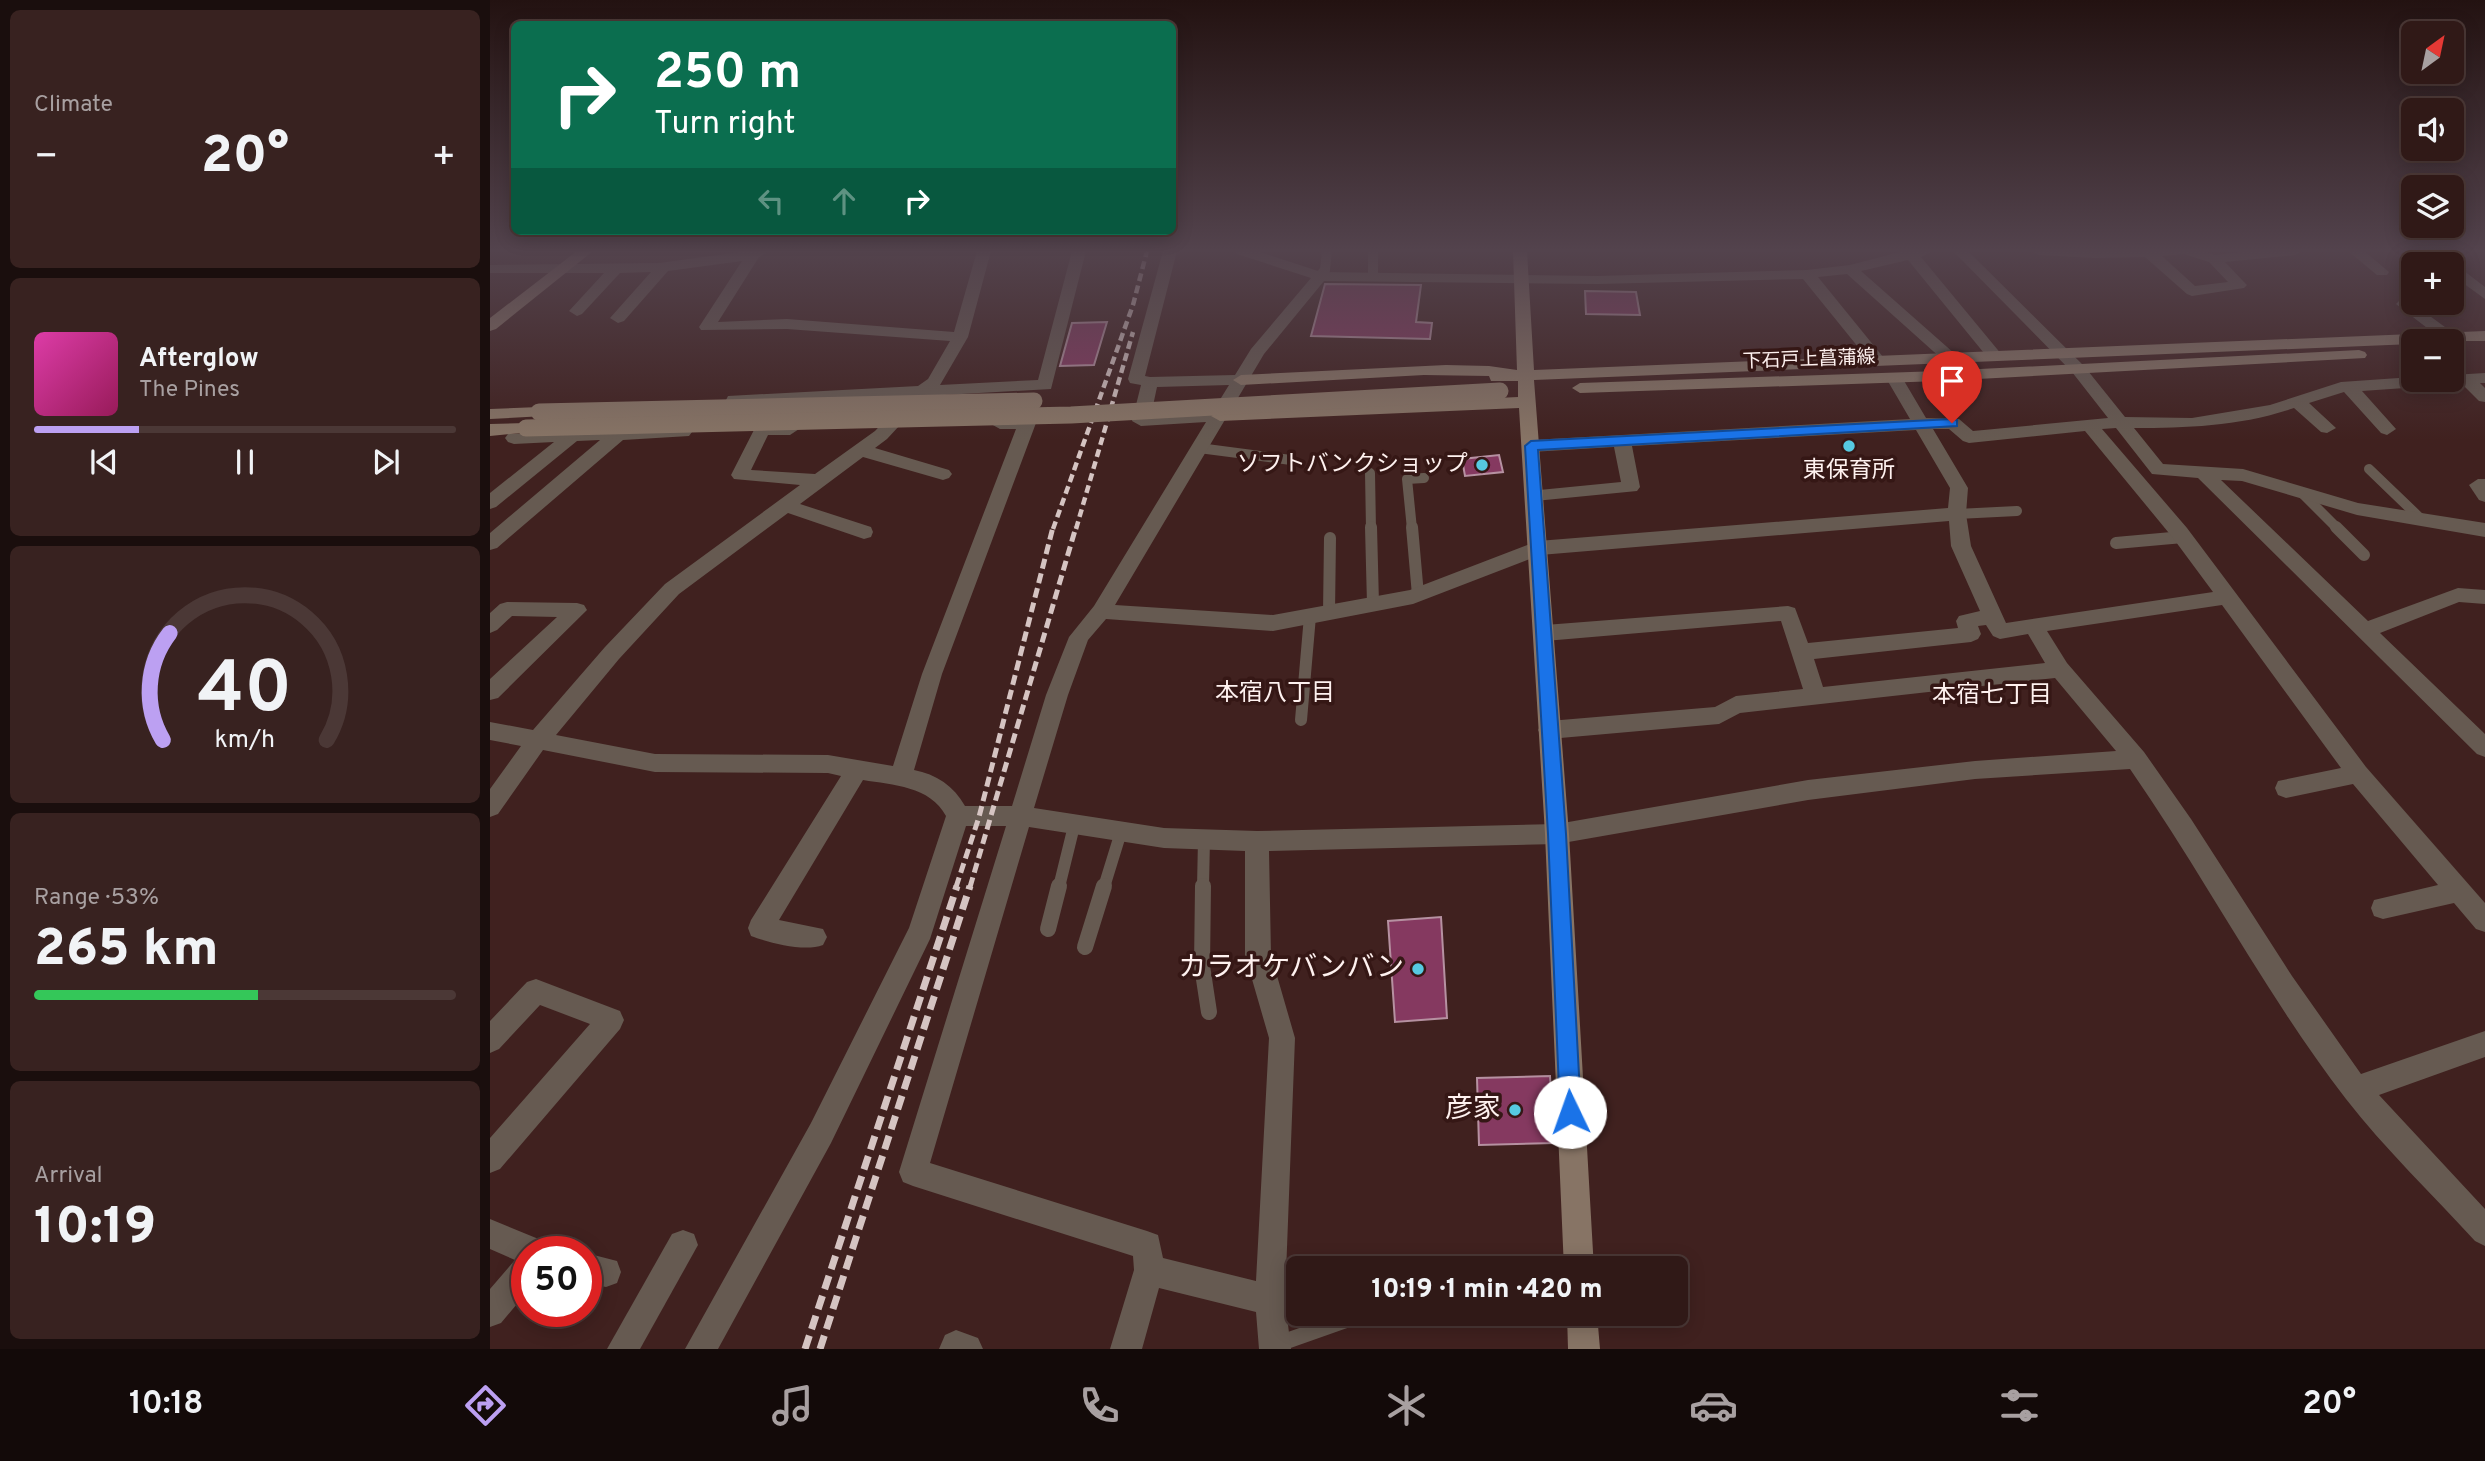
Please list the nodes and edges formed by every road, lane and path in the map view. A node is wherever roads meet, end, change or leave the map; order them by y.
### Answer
1 (505, 314) edge
2 (622, 314) edge
3 (717, 314) edge
4 (966, 314) edge
5 (1063, 314) edge
6 (1153, 314) edge
7 (1287, 314) edge
8 (1523, 314) edge
9 (1840, 314) edge
10 (1901, 314) edge
11 (1964, 314) edge
12 (2025, 314) edge
13 (2417, 315) edge
14 (618, 318) dead end
15 (490, 326) edge
16 (2433, 329) edge
17 (960, 337) junction
18 (2485, 337) edge
19 (2464, 341) edge
20 (2401, 345) edge
21 (2464, 346) edge
22 (2485, 349) edge
23 (2061, 352) junction
24 (2401, 354) edge
25 (1994, 355) junction
26 (1949, 357) junction
27 (1877, 360) junction
28 (2078, 369) junction
29 (1894, 378) junction
30 (2485, 378) edge
31 (2466, 379) junction
32 (1241, 380) junction
33 (1150, 382) junction
34 (1498, 384) junction
35 (2348, 386) junction
36 (1526, 389) junction
37 (920, 393) junction
38 (2485, 397) edge
39 (2297, 401) junction
40 (490, 412) edge
41 (1220, 416) junction
42 (2121, 422) junction
43 (1920, 424) junction
44 (2089, 425) junction
45 (890, 426) junction
46 (2327, 428) dead end
47 (2387, 429) dead end
48 (490, 430) edge
49 (762, 430) junction
50 (520, 433) junction
51 (619, 434) junction
52 (573, 436) junction
53 (1622, 440) junction
54 (1531, 446) junction
55 (1199, 448) junction
56 (860, 450) junction
57 (1291, 460) dead end
58 (2369, 469) dead end
59 (1370, 473) dead end
60 (943, 474) dead end
61 (2204, 474) junction
62 (1424, 478) dead end
63 (822, 481) junction
64 (2485, 485) edge
65 (2302, 493) junction
66 (1535, 495) junction
67 (2485, 496) edge
68 (490, 503) edge
69 (786, 506) junction
70 (2017, 511) dead end
71 (1957, 514) junction
72 (2420, 518) junction
73 (2485, 530) edge
74 (864, 532) dead end
75 (2183, 537) junction
76 (1330, 538) dead end
77 (490, 543) edge
78 (2116, 543) dead end
79 (1538, 548) junction
80 (2364, 555) dead end
81 (1418, 595) junction
82 (2226, 597) junction
83 (2485, 597) edge
84 (1373, 604) junction
85 (1101, 611) junction
86 (1320, 614) junction
87 (1992, 617) junction
88 (490, 625) edge
89 (2033, 626) junction
90 (2363, 631) junction
91 (1545, 633) junction
92 (1801, 652) junction
93 (2060, 669) junction
94 (490, 692) edge
95 (1816, 698) junction
96 (1301, 720) dead end
97 (1549, 730) junction
98 (490, 731) edge
99 (538, 740) junction
100 (2485, 748) edge
101 (2136, 759) junction
102 (857, 770) junction
103 (2358, 774) junction
104 (900, 779) junction
105 (2286, 788) dead end
106 (490, 807) edge
107 (958, 816) junction
108 (1021, 816) junction
109 (1074, 826) junction
110 (1121, 832) junction
111 (1557, 834) junction
112 (1204, 839) junction
113 (1257, 841) junction
114 (2459, 891) junction
115 (2384, 908) dead end
116 (2485, 921) edge
117 (1048, 929) dead end
118 (814, 937) dead end
119 (1085, 947) dead end
120 (1209, 1012) dead end
121 (490, 1040) edge
122 (2485, 1044) edge
123 (2356, 1090) junction
124 (490, 1158) edge
125 (2485, 1231) edge
126 (490, 1234) edge
127 (511, 1243) edge
128 (683, 1245) dead end
129 (1578, 1256) edge
130 (1149, 1270) junction
131 (511, 1288) edge
132 (1270, 1300) junction
133 (490, 1312) edge
134 (1331, 1326) edge
135 (1583, 1326) edge
136 (1275, 1347) edge
137 (623, 1349) edge
138 (701, 1349) edge
139 (955, 1349) edge
140 (968, 1349) edge
141 (1126, 1349) edge
142 (1584, 1349) edge

1 - 15 main road
2 - 14 street
3 - 17 street
4 - 17 street
5 - 37 street
6 - 33 street
7 - 32 street
8 - 36 main road
9 - 27 street
10 - 26 street
11 - 25 street
12 - 23 street
13 - 16 street
17 - 37 street
18 - 19 main road, 下石戸上菖蒲線
20 - 23 main road, 下石戸上菖蒲線
21 - 22 main road, 下石戸上菖蒲線
23 - 25 main road, 下石戸上菖蒲線
23 - 28 street
24 - 28 main road, 下石戸上菖蒲線
25 - 26 main road, 下石戸上菖蒲線
26 - 27 main road, 下石戸上菖蒲線
27 - 36 main road, 下石戸上菖蒲線
28 - 29 main road, 下石戸上菖蒲線
28 - 42 street
29 - 36 main road, 下石戸上菖蒲線
29 - 43 street
30 - 31 street
31 - 35 street
31 - 38 street
32 - 33 street
32 - 36 main road
32 - 41 street
33 - 41 street
34 - 36 main road, 下石戸上菖蒲線
34 - 40 main road, bridge
34 - 50 main road, bridge
35 - 39 street
35 - 47 street
36 - 41 main road
36 - 54 main road
37 - 40 street
37 - 45 street
39 - 42 street
39 - 46 street
41 - 55 street
42 - 44 street
42 - 61 street
43 - 44 street
43 - 53 street
43 - 71 street
44 - 75 street
45 - 49 street
45 - 56 street
45 - 104 street
48 - 50 main road
49 - 51 street
49 - 63 street
50 - 52 street
51 - 52 street
51 - 77 street
52 - 68 street
53 - 54 street
53 - 66 street
54 - 66 main road
55 - 57 lane
55 - 85 street
56 - 60 street
56 - 63 street
58 - 72 lane
59 - 84 lane
61 - 65 street
61 - 90 street
62 - 81 lane
63 - 69 street
64 - 67 street
65 - 72 street
65 - 80 lane
66 - 79 main road
69 - 74 street
69 - 99 street
70 - 71 lane
71 - 79 street
71 - 87 street
72 - 73 street
75 - 78 lane
75 - 82 street
76 - 86 lane
79 - 81 street
79 - 91 main road
81 - 84 street
82 - 89 street
82 - 103 street
83 - 90 street
84 - 86 street
85 - 86 street
85 - 108 street
86 - 96 lane
87 - 89 street
87 - 92 street
88 - 94 street
89 - 93 street
90 - 100 street
91 - 92 street
91 - 97 main road
92 - 95 street
93 - 95 street
93 - 101 street
95 - 97 street
97 - 111 main road
98 - 99 street
99 - 102 street
99 - 106 street
101 - 111 street
101 - 123 street
102 - 104 street
102 - 118 street
103 - 105 street
103 - 114 street
104 - 107 street
107 - 108 street
107 - 138 street
108 - 109 street
108 - 130 street
109 - 110 street
109 - 117 lane
110 - 112 street
110 - 119 lane
111 - 113 street
111 - 129 main road
112 - 113 street
112 - 120 lane
113 - 132 street
114 - 115 street
114 - 116 street
121 - 124 street
122 - 123 street
123 - 125 street
126 - 127 street
128 - 137 street
130 - 132 street
130 - 141 street
131 - 133 street
132 - 136 street
134 - 136 lane
135 - 142 main road
139 - 140 street

